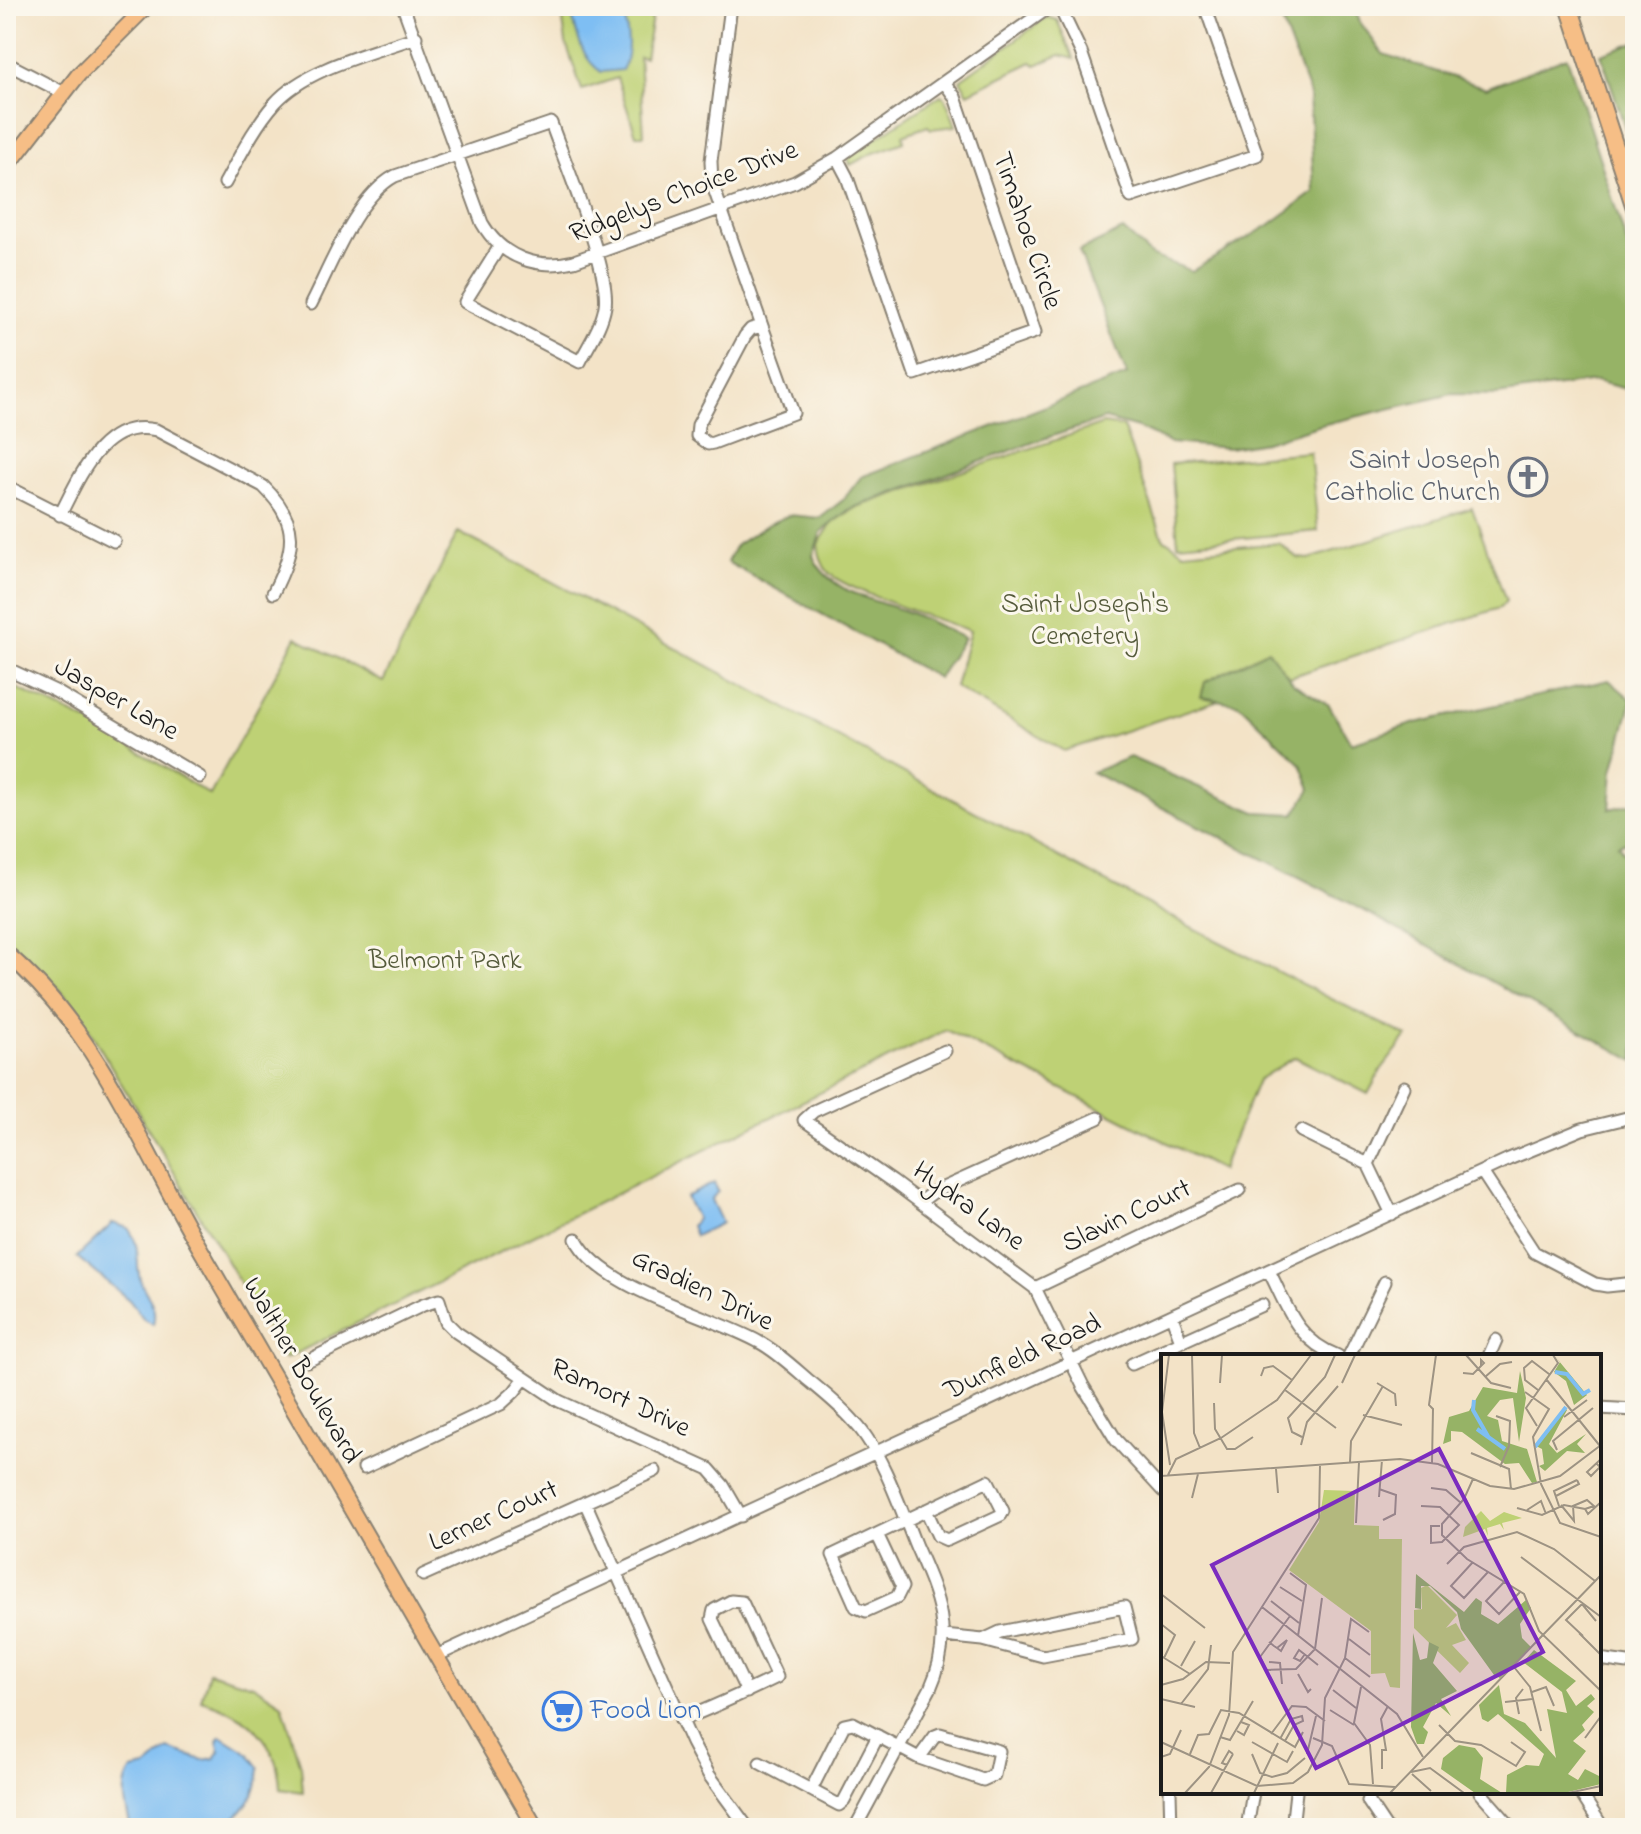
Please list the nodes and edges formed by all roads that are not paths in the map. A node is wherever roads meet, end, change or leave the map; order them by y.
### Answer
1 (147, 6) edge
2 (403, 6) edge
3 (731, 6) edge
4 (1051, 6) edge
5 (1059, 6) edge
6 (1205, 6) edge
7 (1569, 6) edge
8 (416, 37) junction
9 (6, 63) edge
10 (944, 82) junction
11 (64, 93) junction
12 (457, 154) junction
13 (837, 158) junction
14 (6, 168) edge
15 (225, 183) dead end
16 (1635, 208) edge
17 (721, 209) junction
18 (500, 246) junction
19 (597, 253) junction
20 (311, 304) dead end
21 (762, 326) junction
22 (6, 486) edge
23 (60, 515) junction
24 (114, 541) dead end
25 (273, 593) dead end
26 (6, 668) edge
27 (200, 777) dead end
28 (6, 953) edge
29 (945, 1051) dead end
30 (1404, 1087) dead end
31 (1635, 1116) edge
32 (1098, 1118) dead end
33 (1301, 1131) dead end
34 (1368, 1164) junction
35 (1482, 1172) junction
36 (1240, 1190) dead end
37 (920, 1202) junction
38 (1392, 1214) junction
39 (576, 1239) dead end
40 (1269, 1271) junction
41 (1385, 1282) dead end
42 (1635, 1283) edge
43 (1035, 1288) junction
44 (1262, 1305) dead end
45 (1172, 1317) junction
46 (1496, 1340) dead end
47 (1181, 1341) junction
48 (1334, 1354) edge
49 (1350, 1354) edge
50 (1490, 1354) edge
51 (307, 1361) dead end
52 (1070, 1362) junction
53 (1132, 1364) dead end
54 (524, 1379) junction
55 (1601, 1408) edge
56 (1635, 1410) edge
57 (875, 1453) junction
58 (1635, 1466) edge
59 (364, 1468) dead end
60 (655, 1471) dead end
61 (1161, 1489) edge
62 (585, 1502) junction
63 (1631, 1508) dead end
64 (926, 1510) junction
65 (741, 1516) junction
66 (905, 1520) junction
67 (877, 1534) junction
68 (617, 1573) junction
69 (423, 1575) dead end
70 (944, 1636) junction
71 (983, 1640) junction
72 (436, 1656) junction
73 (1601, 1659) edge
74 (1635, 1664) edge
75 (747, 1692) junction
76 (681, 1720) junction
77 (878, 1736) junction
78 (898, 1749) junction
79 (919, 1758) junction
80 (760, 1763) dead end
81 (811, 1790) junction
82 (1170, 1794) edge
83 (1253, 1794) edge
84 (1296, 1794) edge
85 (1482, 1794) edge
86 (1581, 1794) edge
87 (1368, 1801) dead end
88 (536, 1828) edge
89 (748, 1828) edge
90 (855, 1828) edge
91 (1171, 1828) edge
92 (1247, 1828) edge
93 (1292, 1828) edge
94 (1386, 1828) edge
95 (1512, 1828) edge
96 (1603, 1828) edge

1 - 11 main road
2 - 8 street
3 - 17 street
4 - 10 street, Ridgelys Choice Drive
5 - 6 street
7 - 16 highway
8 - 12 street
8 - 15 street
9 - 11 street
10 - 13 street, Ridgelys Choice Drive
10 - 13 street, Timahoe Circle
11 - 14 main road
12 - 18 street
12 - 19 street
12 - 20 street
13 - 17 street, Ridgelys Choice Drive
17 - 19 street, Ridgelys Choice Drive
17 - 21 street
18 - 19 street, Ridgelys Choice Drive
18 - 19 street
21 - 21 street
22 - 23 street
23 - 24 street
23 - 25 street
26 - 27 street, Jasper Lane
28 - 72 main road, Walther Boulevard
29 - 37 street, Hydra Lane
30 - 34 street
31 - 35 street, Dunfield Road
32 - 37 street
33 - 34 street
34 - 38 street
35 - 38 street, Dunfield Road
35 - 42 street
36 - 43 street, Slavin Court
37 - 43 street, Hydra Lane
38 - 40 street, Dunfield Road
39 - 57 street, Gradien Drive
40 - 45 street, Dunfield Road
40 - 48 street
41 - 49 street
43 - 52 street, Hydra Lane
44 - 47 street
45 - 47 street
45 - 52 street, Dunfield Road
46 - 50 street
47 - 53 street
51 - 54 street, Ramort Drive
52 - 57 street, Dunfield Road
52 - 61 street, Hydra Lane
54 - 59 street
54 - 65 street, Ramort Drive
55 - 56 street
57 - 65 street, Dunfield Road
57 - 66 street, Gradien Drive
58 - 63 street
60 - 62 street, Lerner Court
62 - 68 street, Lerner Court
62 - 69 street, Lerner Court
64 - 64 street
64 - 66 street
65 - 68 street, Dunfield Road
66 - 67 street
66 - 70 street, Gradien Drive
67 - 67 street
68 - 72 street, Dunfield Road
68 - 76 street, Lerner Court
70 - 71 street
70 - 78 street
71 - 71 street
72 - 88 main road, Walther Boulevard
73 - 74 street
75 - 75 street
75 - 76 street
76 - 89 street, Lerner Court
77 - 78 street
77 - 81 street
77 - 81 street
78 - 79 street
78 - 90 street
79 - 79 street
80 - 81 street
82 - 91 street
83 - 92 street
84 - 93 street
85 - 95 street
86 - 96 street
87 - 94 street

